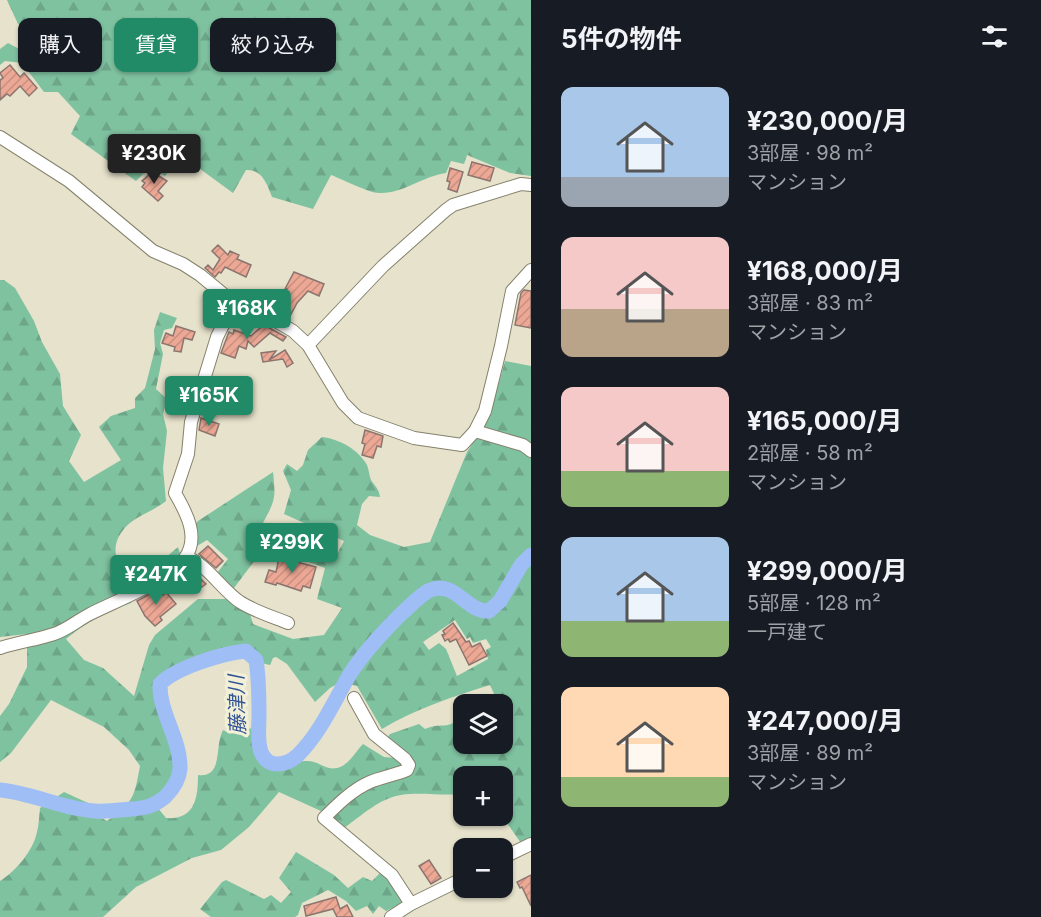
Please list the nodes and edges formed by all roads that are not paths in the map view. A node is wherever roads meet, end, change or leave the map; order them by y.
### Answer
1 (0, 137) edge
2 (531, 185) edge
3 (531, 270) edge
4 (234, 303) junction
5 (308, 345) junction
6 (476, 431) junction
7 (531, 451) edge
8 (186, 557) junction
9 (288, 623) dead end
10 (0, 648) edge
11 (354, 698) dead end
12 (531, 844) edge
13 (513, 853) edge
14 (453, 883) edge
15 (411, 904) junction
16 (391, 917) edge

1 - 4 street
2 - 5 street
3 - 6 street
4 - 5 street
4 - 8 street
5 - 6 street
6 - 7 street
8 - 9 street
8 - 10 street
11 - 15 street
12 - 13 street
14 - 15 street
15 - 16 street

